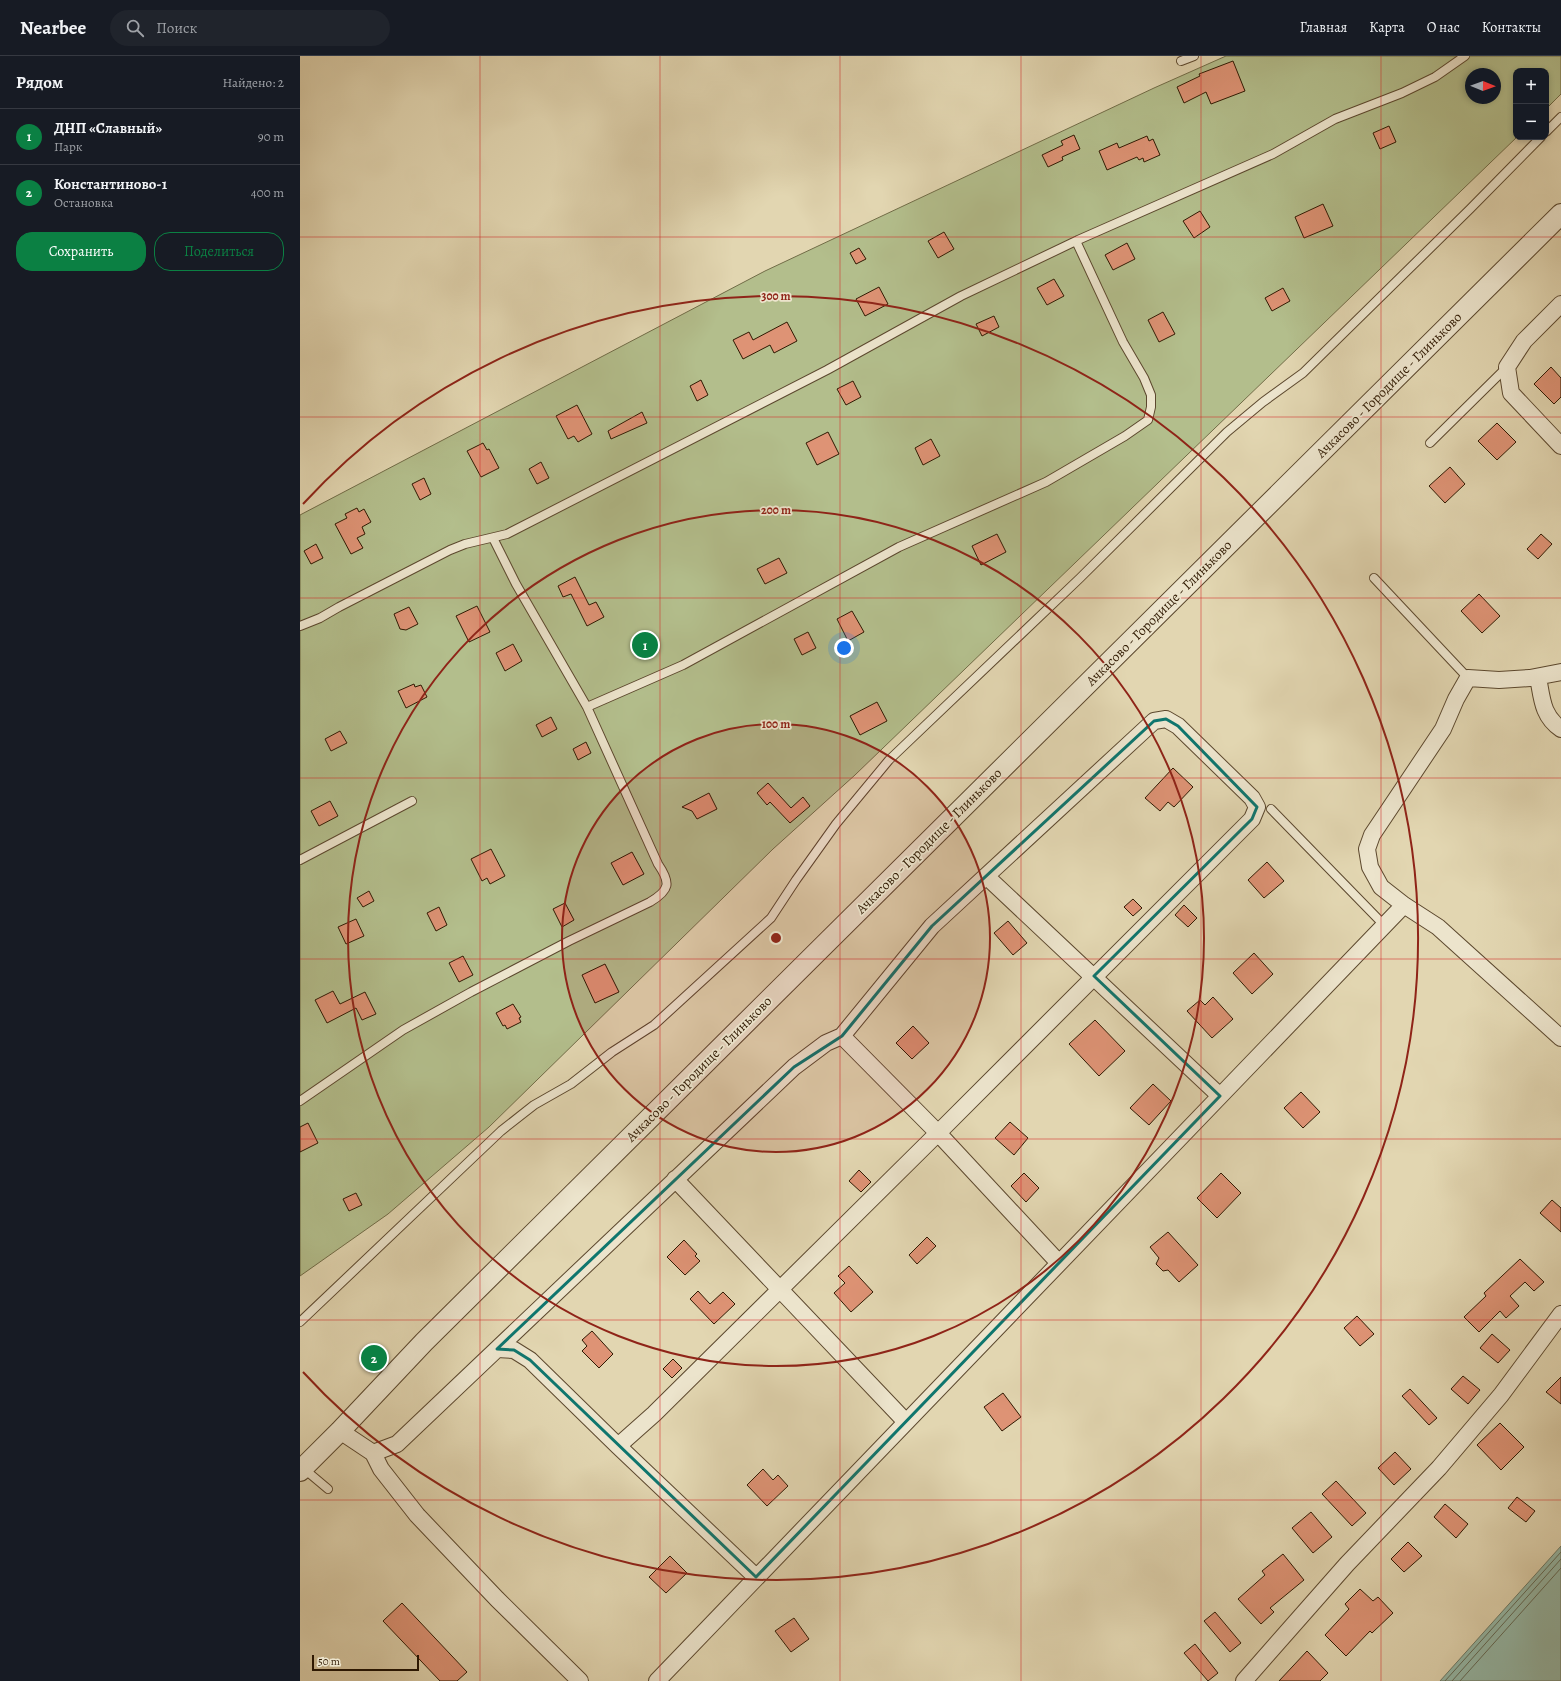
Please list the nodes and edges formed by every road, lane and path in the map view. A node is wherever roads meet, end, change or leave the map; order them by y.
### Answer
1 (1194, 56) edge
2 (1465, 56) edge
3 (1181, 61) dead end
4 (1561, 117) edge
5 (1549, 129) edge
6 (1538, 140) edge
7 (1561, 214) edge
8 (1076, 241) junction
9 (1561, 304) edge
10 (1507, 367) junction
11 (1430, 443) dead end
12 (1561, 446) edge
13 (493, 538) junction
14 (1374, 578) dead end
15 (300, 626) edge
16 (1561, 672) edge
17 (1538, 677) junction
18 (1468, 678) junction
19 (587, 707) junction
20 (1561, 729) edge
21 (412, 801) dead end
22 (1271, 810) dead end
23 (300, 860) edge
24 (986, 876) junction
25 (1404, 905) junction
26 (1384, 925) junction
27 (1094, 976) junction
28 (842, 1036) junction
29 (1561, 1038) edge
30 (1220, 1096) junction
31 (300, 1101) edge
32 (938, 1133) junction
33 (675, 1179) junction
34 (1059, 1263) junction
35 (780, 1289) junction
36 (1561, 1314) edge
37 (300, 1322) edge
38 (497, 1348) junction
39 (906, 1422) junction
40 (340, 1431) junction
41 (618, 1446) junction
42 (373, 1453) junction
43 (302, 1470) edge
44 (328, 1490) dead end
45 (756, 1578) junction
46 (580, 1681) edge
47 (657, 1681) edge
48 (1244, 1681) edge

1 - 3 lane
2 - 8 lane
4 - 5 lane
6 - 37 lane
7 - 40 street, Ачкасово - Городище - Глиньково
8 - 13 lane
8 - 19 lane
9 - 10 street
10 - 11 lane
10 - 12 street
13 - 15 lane
13 - 19 lane
14 - 18 lane
16 - 17 street
17 - 18 street
17 - 20 street
18 - 25 street
19 - 31 lane
21 - 23 lane
22 - 26 lane
24 - 27 street
24 - 27 street
24 - 28 street
25 - 26 street
25 - 29 street
26 - 30 street
27 - 30 street
27 - 32 street
28 - 32 street
28 - 33 street
30 - 34 street
32 - 34 street
32 - 35 street
33 - 35 street
33 - 38 street
34 - 39 street
35 - 39 street
35 - 41 street
36 - 48 street
38 - 41 street
38 - 42 street
39 - 45 street
40 - 42 street
40 - 43 street, Ачкасово - Городище - Глиньково
41 - 45 street
42 - 46 street
43 - 44 lane
45 - 47 street

